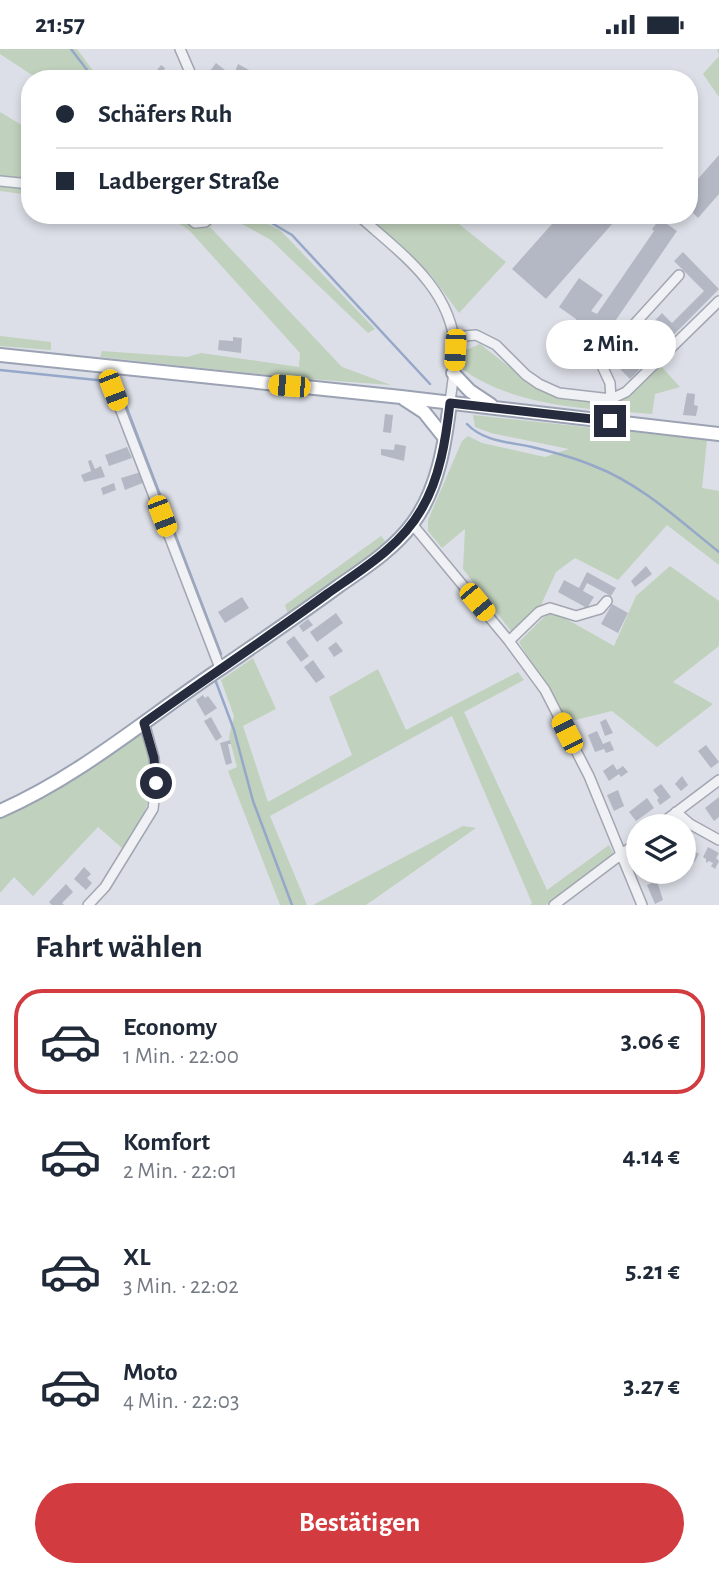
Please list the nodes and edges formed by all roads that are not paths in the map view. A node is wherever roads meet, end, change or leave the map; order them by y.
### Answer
1 (180, 49) edge
2 (188, 70) edge
3 (0, 181) edge
4 (21, 183) edge
5 (368, 224) edge
6 (679, 275) dead end
7 (719, 301) edge
8 (453, 337) junction
9 (0, 355) edge
10 (107, 366) junction
11 (453, 373) junction
12 (401, 397) junction
13 (611, 399) junction
14 (450, 403) junction
15 (498, 408) junction
16 (719, 434) edge
17 (444, 437) junction
18 (412, 524) junction
19 (607, 601) dead end
20 (509, 641) junction
21 (220, 668) junction
22 (144, 723) junction
23 (719, 780) edge
24 (0, 811) edge
25 (676, 812) junction
26 (673, 814) edge
27 (719, 840) edge
28 (626, 850) edge
29 (622, 853) junction
30 (88, 905) edge
31 (554, 905) edge
32 (642, 905) edge

1 - 2 street
3 - 4 street
5 - 8 street
6 - 13 street
7 - 13 street
8 - 11 street
8 - 13 street
9 - 10 main road
10 - 12 main road
10 - 21 street
11 - 14 street
11 - 15 main road
12 - 14 main road
12 - 17 main road
14 - 15 main road
14 - 17 main road
15 - 16 main road
17 - 18 main road
18 - 20 street
18 - 21 main road
19 - 20 street
20 - 29 street
21 - 22 main road
22 - 24 main road
22 - 30 street
23 - 25 street
25 - 26 street
25 - 27 street
28 - 29 street
29 - 31 street
29 - 32 street

